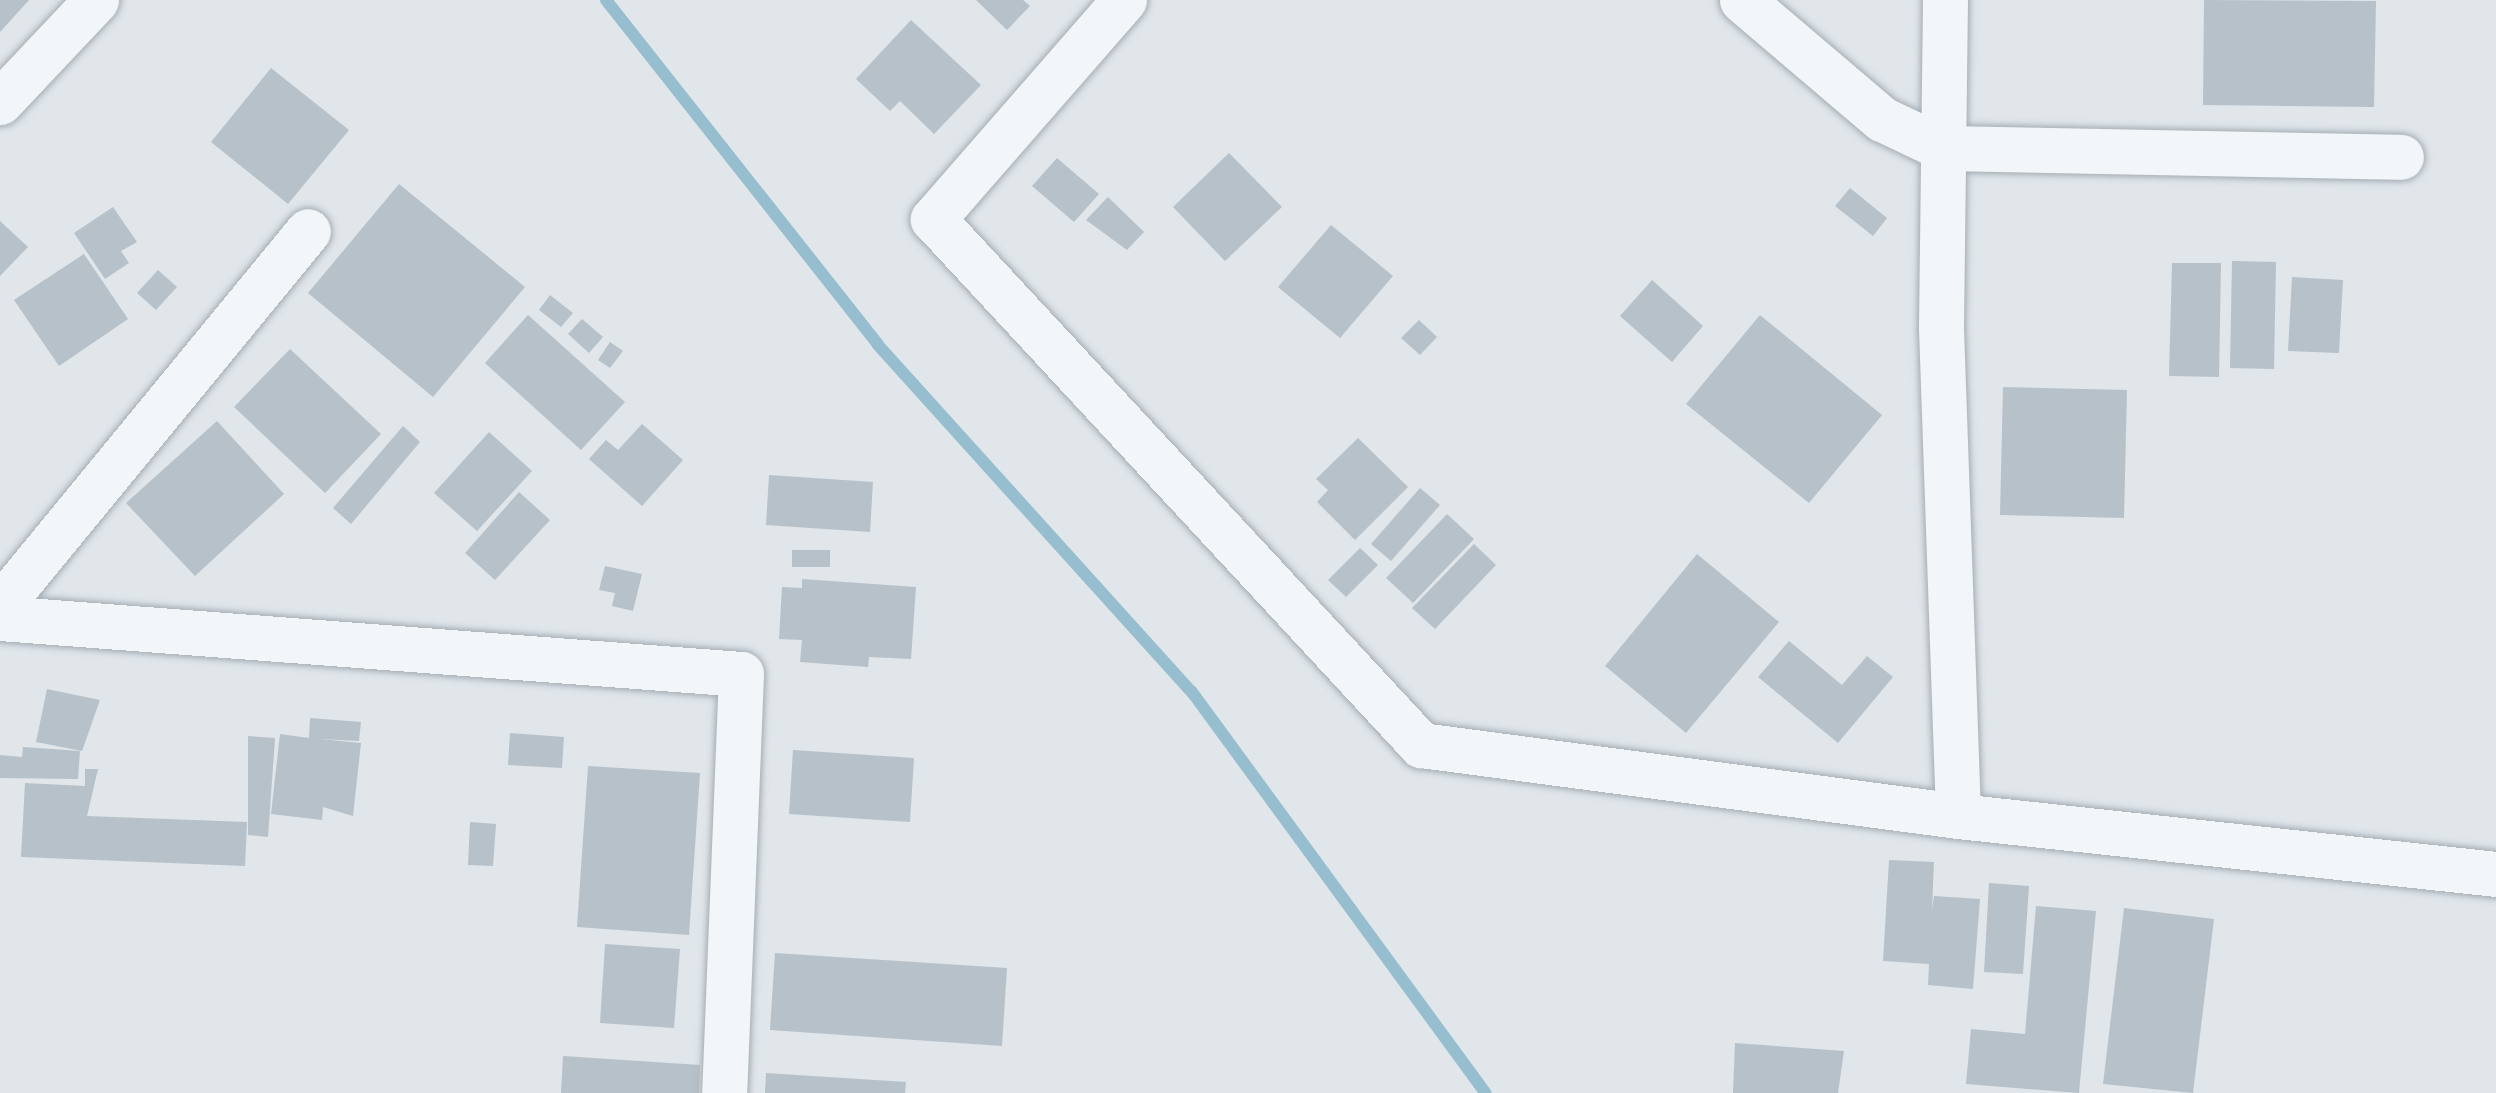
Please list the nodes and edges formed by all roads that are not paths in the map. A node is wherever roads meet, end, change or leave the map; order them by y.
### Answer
1 (96, 0) edge
2 (1124, 0) edge
3 (1742, 0) edge
4 (1946, 0) edge
5 (0, 102) edge
6 (1942, 148) junction
7 (2401, 157) dead end
8 (308, 231) dead end
9 (0, 606) edge
10 (0, 618) edge
11 (1958, 816) junction
12 (2496, 874) edge
13 (724, 1093) edge

1 - 5 street
2 - 11 street
3 - 6 street
4 - 6 street
6 - 7 street
6 - 11 street
8 - 9 street
10 - 13 street
11 - 12 street

